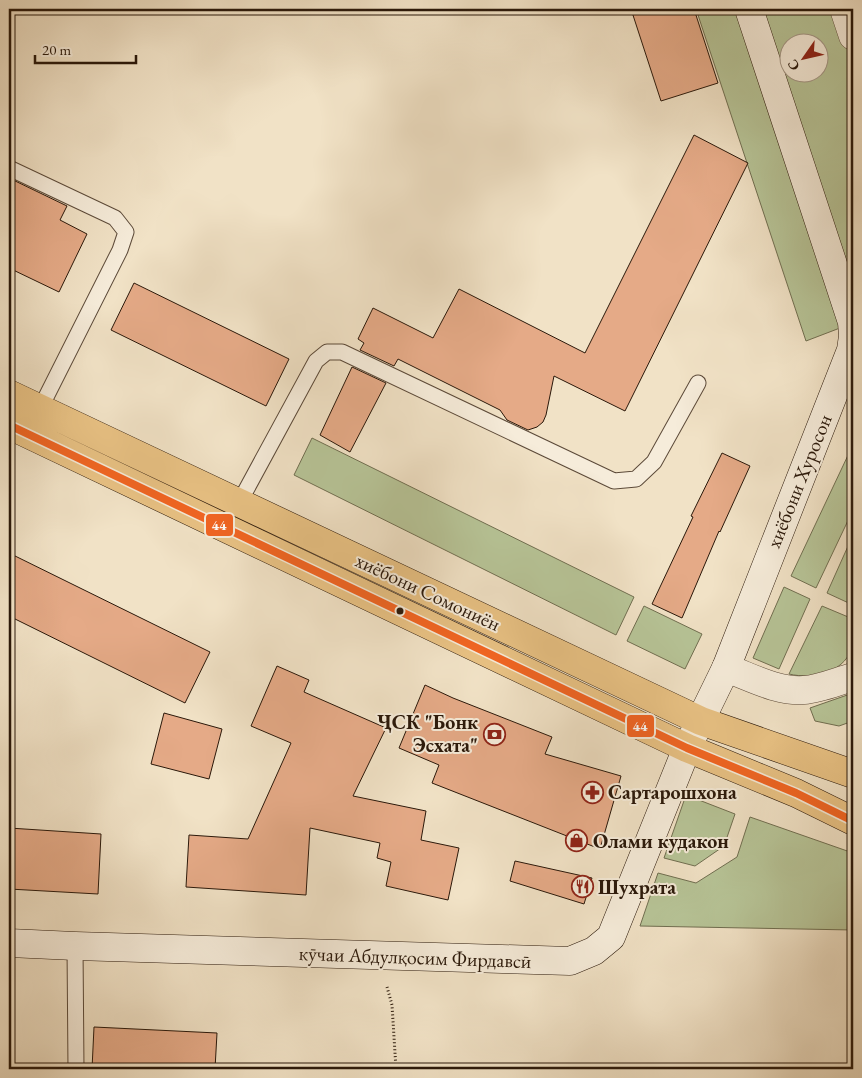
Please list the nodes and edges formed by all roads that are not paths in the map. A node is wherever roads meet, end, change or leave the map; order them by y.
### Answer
1 (749, 9) edge
2 (844, 9) edge
3 (853, 36) edge
4 (9, 168) edge
5 (852, 322) edge
6 (698, 383) dead end
7 (9, 394) edge
8 (40, 409) junction
9 (9, 425) edge
10 (240, 503) junction
11 (726, 668) junction
12 (853, 677) edge
13 (701, 721) junction
14 (687, 748) junction
15 (848, 770) edge
16 (853, 821) edge
17 (9, 943) edge
18 (75, 946) junction
19 (76, 1069) edge

1 - 5 street, хиёбони Хуросон
2 - 3 street
4 - 8 lane
5 - 11 street, хиёбони Хуросон
6 - 10 lane
7 - 8 highway, хиёбони Сомониён
8 - 10 highway, хиёбони Сомониён
9 - 14 highway, хиёбони Сомониён
10 - 13 highway, хиёбони Сомониён
11 - 12 street
11 - 13 street, хиёбони Хуросон
13 - 14 street, кӯчаи Абдулқосим Фирдавсӣ
13 - 15 highway, хиёбони Сомониён
14 - 16 highway, хиёбони Сомониён
14 - 18 street, кӯчаи Абдулқосим Фирдавсӣ
17 - 18 street, кӯчаи Абдулқосим Фирдавсӣ
18 - 19 lane

